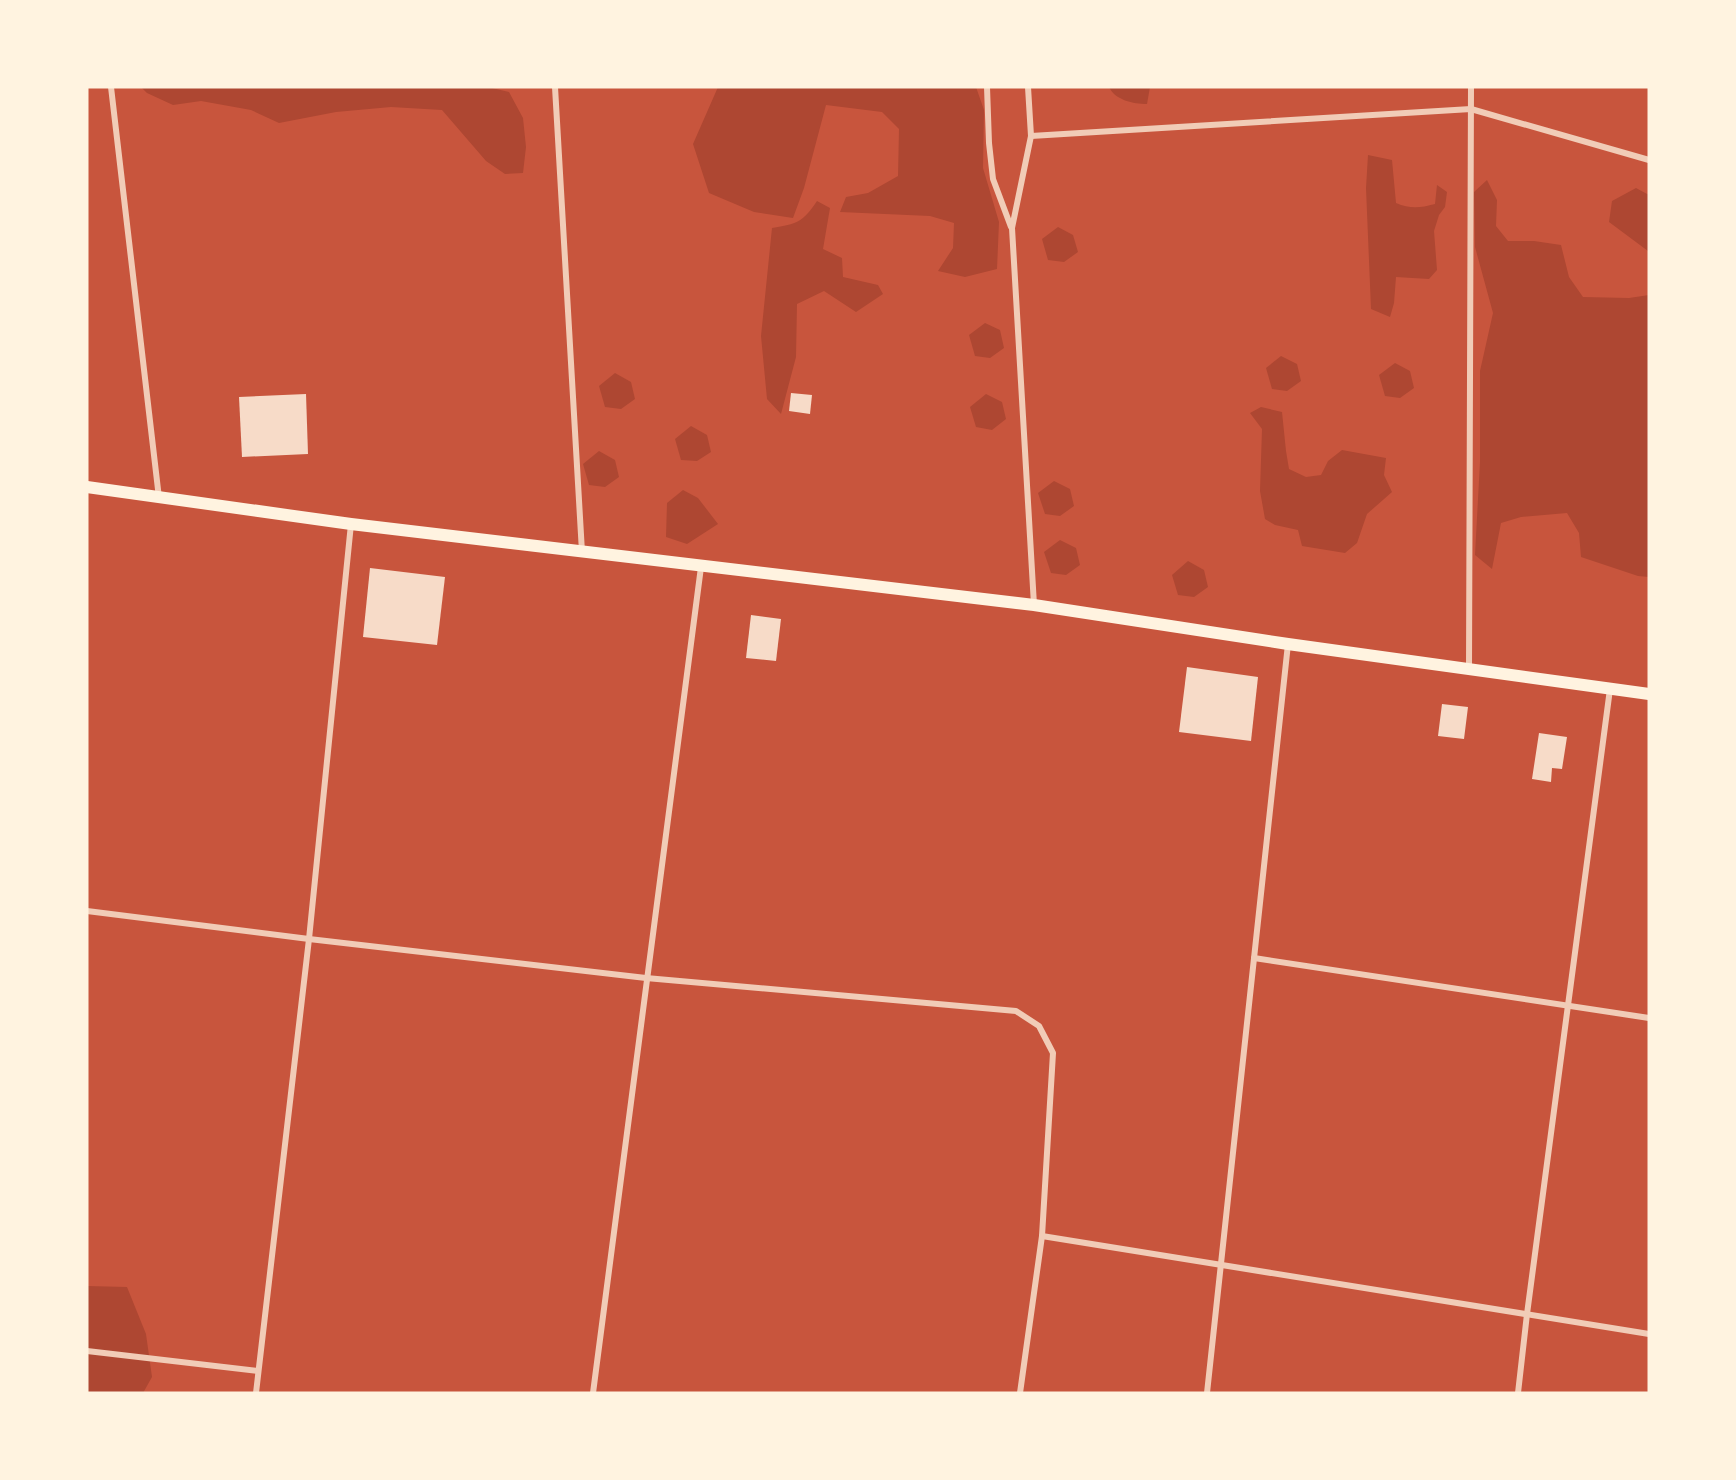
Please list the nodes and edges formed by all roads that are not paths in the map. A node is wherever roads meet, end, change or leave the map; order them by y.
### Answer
1 (111, 87) edge
2 (555, 87) edge
3 (987, 87) edge
4 (1028, 87) edge
5 (1471, 87) edge
6 (1471, 109) junction
7 (1030, 136) junction
8 (1649, 160) edge
9 (1012, 228) junction
10 (87, 487) edge
11 (159, 498) junction
12 (351, 524) junction
13 (582, 552) junction
14 (701, 567) junction
15 (1034, 605) junction
16 (1288, 644) junction
17 (1469, 669) junction
18 (1610, 689) junction
19 (1649, 694) edge
20 (87, 911) edge
21 (309, 939) junction
22 (1254, 958) junction
23 (646, 978) junction
24 (1568, 1006) junction
25 (1649, 1018) edge
26 (1042, 1236) junction
27 (1220, 1265) junction
28 (1527, 1314) junction
29 (1649, 1334) edge
30 (87, 1351) edge
31 (258, 1371) junction
32 (256, 1393) edge
33 (593, 1393) edge
34 (1020, 1393) edge
35 (1207, 1393) edge
36 (1518, 1393) edge

1 - 11 street
2 - 13 street
3 - 9 street
4 - 7 street
5 - 6 street
6 - 7 street
6 - 8 street
6 - 17 street
7 - 9 street
9 - 15 street
10 - 11 main road
11 - 12 main road
12 - 13 main road
12 - 21 street
13 - 14 main road
14 - 15 main road
14 - 23 street
15 - 16 main road
16 - 17 main road
16 - 22 street
17 - 18 main road
18 - 19 main road
18 - 24 street
20 - 21 street
21 - 23 street
21 - 31 street
22 - 24 street
22 - 27 street
23 - 26 street
23 - 33 street
24 - 25 street
24 - 28 street
26 - 27 street
26 - 34 street
27 - 28 street
27 - 35 street
28 - 29 street
28 - 36 street
30 - 31 street
31 - 32 street

